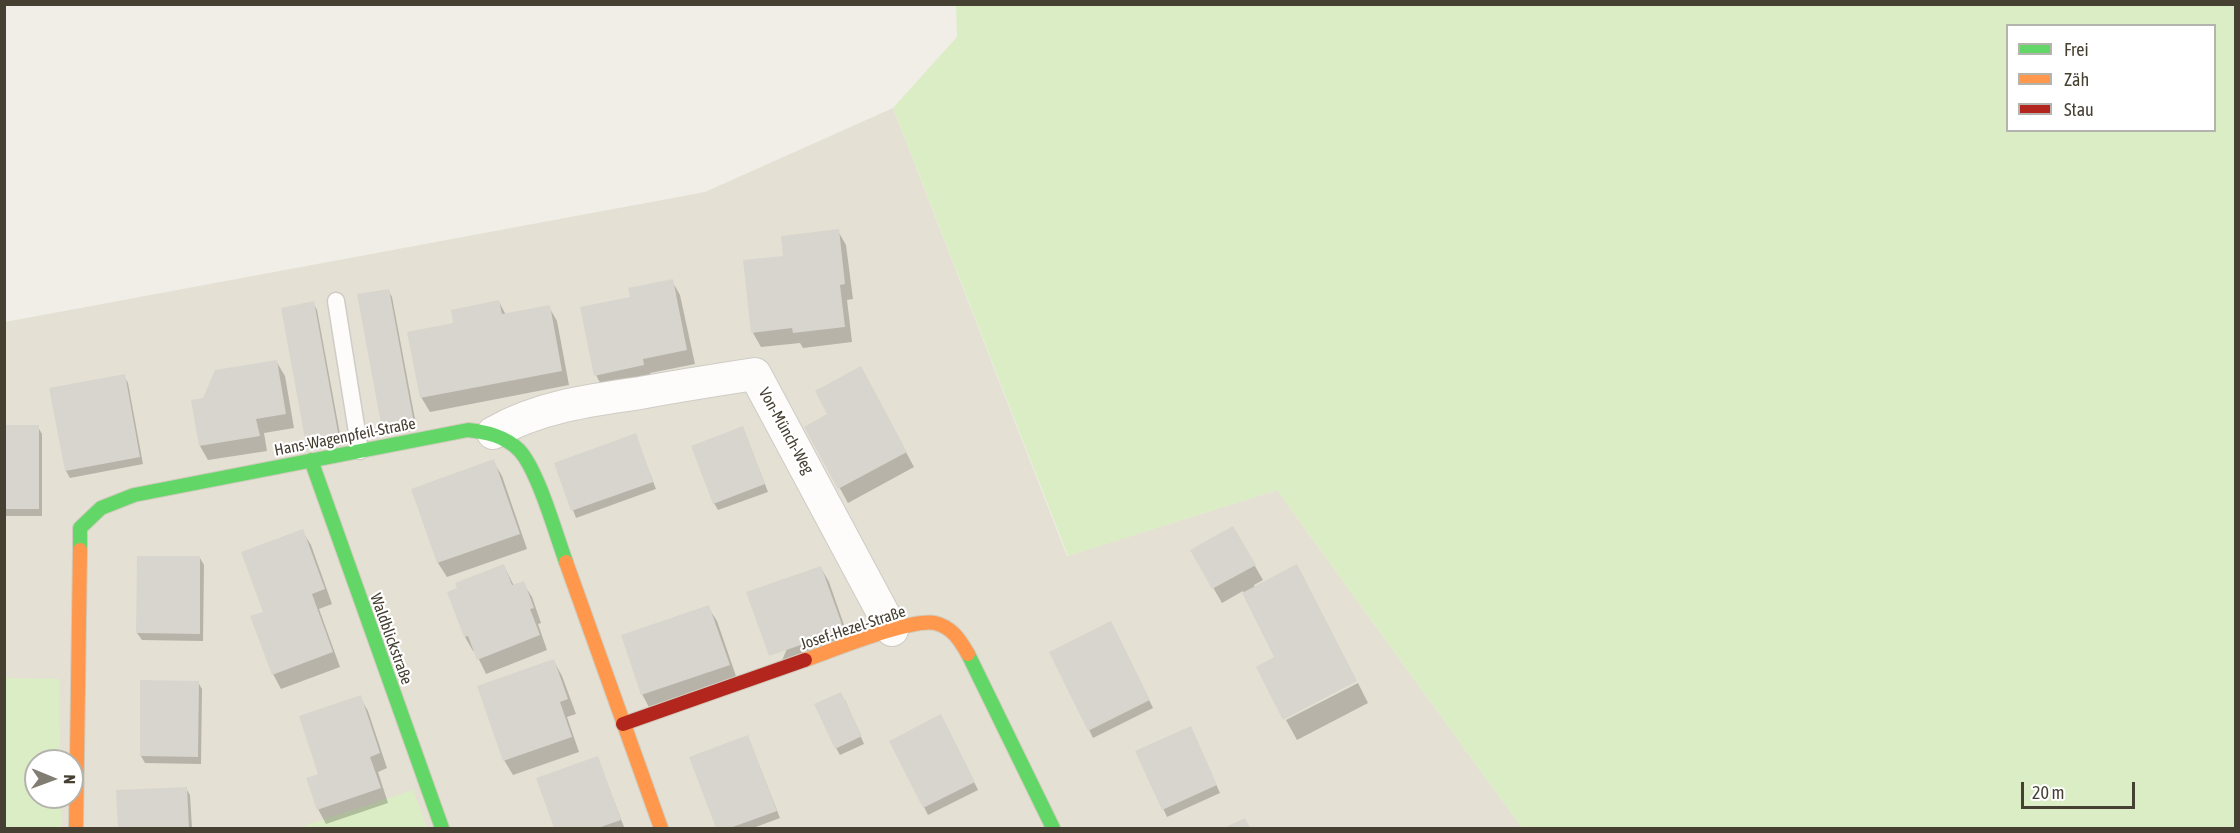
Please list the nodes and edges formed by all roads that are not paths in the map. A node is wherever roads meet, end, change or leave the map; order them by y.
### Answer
1 (336, 301) dead end
2 (493, 433) junction
3 (360, 451) junction
4 (311, 460) junction
5 (892, 630) junction
6 (623, 724) junction
7 (76, 828) edge
8 (442, 828) edge
9 (661, 828) edge
10 (1053, 828) edge

1 - 3 lane
2 - 3 street, Hans-Wagenpfeil-Straße
2 - 5 street, Von-Münch-Weg
2 - 6 street, Hans-Wagenpfeil-Straße
3 - 4 street, Hans-Wagenpfeil-Straße
4 - 7 street, Hans-Wagenpfeil-Straße
4 - 8 street, Waldblickstraße
5 - 6 street, Josef-Hezel-Straße
5 - 10 street, Josef-Hezel-Straße
6 - 9 street, Hans-Wagenpfeil-Straße

